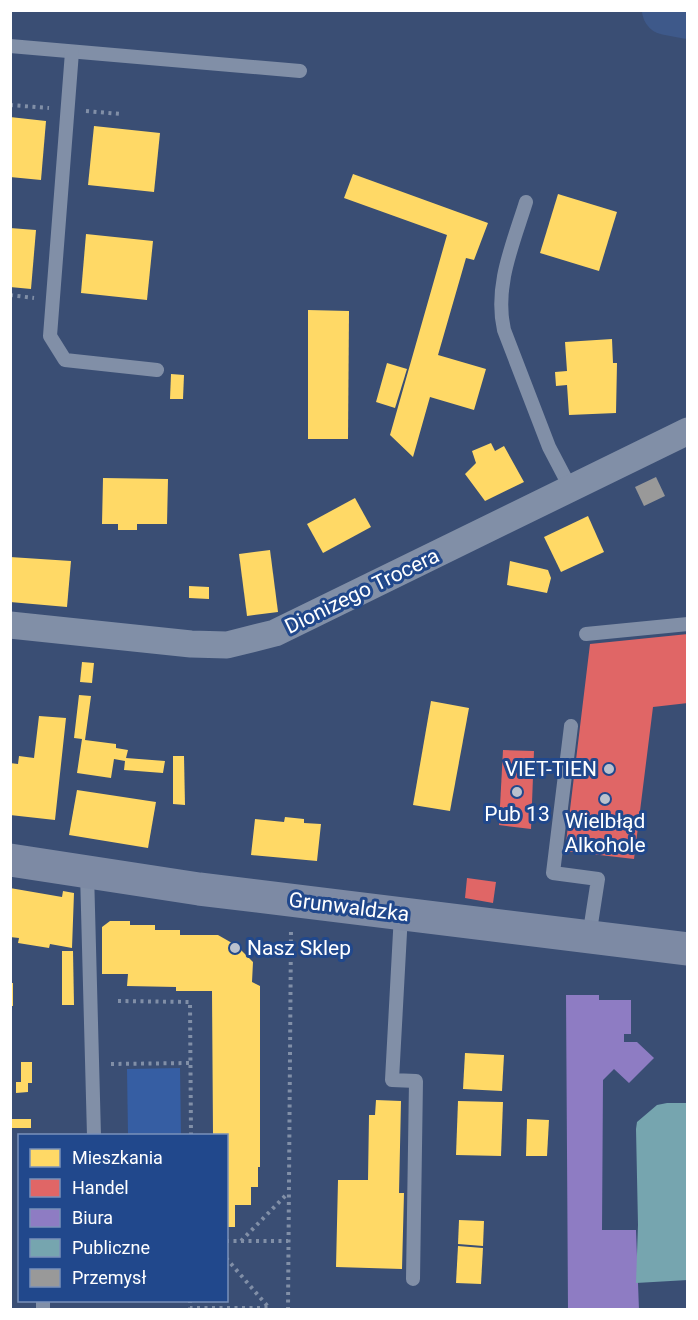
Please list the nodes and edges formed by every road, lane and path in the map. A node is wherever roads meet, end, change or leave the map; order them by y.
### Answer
1 (10, 46) edge
2 (72, 52) junction
3 (300, 71) dead end
4 (526, 201) dead end
5 (157, 370) dead end
6 (687, 431) edge
7 (571, 489) junction
8 (687, 624) edge
9 (10, 625) edge
10 (586, 634) dead end
11 (571, 726) dead end
12 (10, 860) edge
13 (87, 872) junction
14 (401, 914) junction
15 (292, 918) dead end
16 (589, 937) junction
17 (687, 949) edge
18 (118, 1001) dead end
19 (191, 1063) junction
20 (93, 1064) junction
21 (94, 1134) edge
22 (191, 1134) edge
23 (289, 1193) junction
24 (228, 1241) edge
25 (241, 1241) junction
26 (288, 1241) junction
27 (228, 1260) edge
28 (413, 1278) dead end
29 (190, 1302) edge
30 (270, 1309) edge
31 (288, 1310) edge

1 - 2 lane
2 - 3 lane
2 - 5 lane
4 - 7 lane
6 - 7 street, Dionizego Trocera
7 - 9 street, Dionizego Trocera
8 - 10 lane
11 - 16 lane
12 - 13 street, Grunwaldzka
13 - 14 street, Grunwaldzka
13 - 20 lane
14 - 16 street, Grunwaldzka
14 - 28 lane
15 - 23 path
16 - 17 street, Grunwaldzka
18 - 19 path
19 - 20 path
19 - 22 path
20 - 21 lane
23 - 25 path
23 - 26 path
24 - 25 path
25 - 26 path
26 - 31 path
27 - 30 path
29 - 30 path

